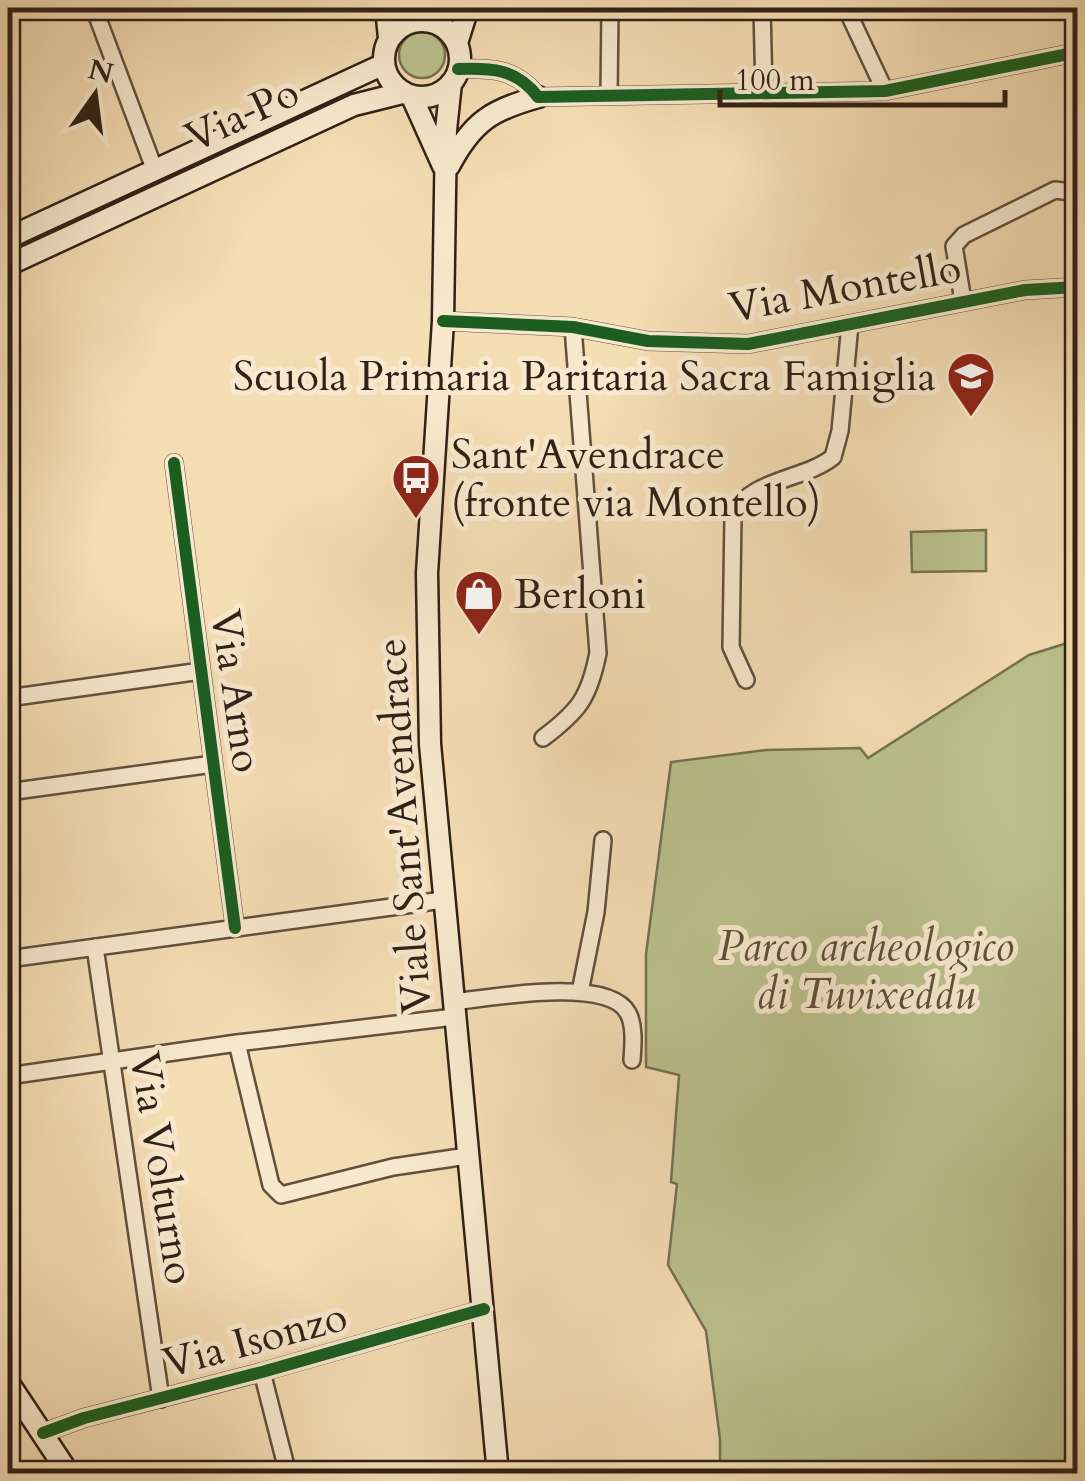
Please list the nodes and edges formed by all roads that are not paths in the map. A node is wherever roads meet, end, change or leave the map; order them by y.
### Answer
1 (94, 8) edge
2 (386, 8) edge
3 (468, 8) edge
4 (610, 8) edge
5 (762, 8) edge
6 (846, 8) edge
7 (425, 14) edge
8 (390, 38) junction
9 (457, 43) junction
10 (1078, 52) edge
11 (384, 64) junction
12 (454, 76) junction
13 (885, 91) junction
14 (764, 92) junction
15 (407, 95) junction
16 (538, 96) junction
17 (609, 96) junction
18 (154, 168) junction
19 (446, 172) junction
20 (1078, 194) edge
21 (8, 238) edge
22 (8, 265) edge
23 (1078, 287) edge
24 (963, 301) junction
25 (443, 321) junction
26 (850, 324) junction
27 (573, 327) junction
28 (174, 463) dead end
29 (201, 671) junction
30 (746, 680) dead end
31 (8, 698) edge
32 (544, 738) dead end
33 (213, 764) junction
34 (8, 792) edge
35 (602, 840) dead end
36 (443, 900) junction
37 (235, 928) junction
38 (95, 947) junction
39 (8, 959) edge
40 (580, 992) junction
41 (454, 1010) junction
42 (237, 1042) junction
43 (110, 1060) junction
44 (632, 1060) dead end
45 (8, 1076) edge
46 (467, 1156) junction
47 (484, 1309) junction
48 (262, 1372) junction
49 (8, 1382) edge
50 (161, 1400) junction
51 (43, 1433) junction
52 (68, 1474) edge
53 (288, 1474) edge
54 (498, 1474) edge

1 - 18 street
2 - 8 main road
3 - 9 main road
4 - 17 street
5 - 14 street
6 - 13 street
7 - 8 main road
7 - 9 main road
8 - 11 main road
9 - 12 main road
10 - 13 street
11 - 15 main road
11 - 18 main road, Via Po
12 - 15 main road
12 - 16 street
12 - 19 main road, Viale Sant'Avendrace
13 - 14 street
14 - 17 street
15 - 19 main road, Viale Sant'Avendrace
15 - 22 main road, Via Po
16 - 17 street
16 - 19 main road
18 - 21 main road, Via Po
19 - 25 main road, Viale Sant'Avendrace
20 - 24 street
23 - 24 street, Via Montello
24 - 26 street, Via Montello
25 - 27 street, Via Montello
25 - 36 main road, Viale Sant'Avendrace
26 - 27 street, Via Montello
26 - 30 street
27 - 32 street
28 - 29 street, Via Arno
29 - 31 street
29 - 33 street, Via Arno
33 - 34 street
33 - 37 street, Via Arno
35 - 40 street
36 - 37 street
36 - 41 main road, Viale Sant'Avendrace
37 - 38 street
38 - 39 street
38 - 43 street, Via Volturno
40 - 41 street
40 - 44 street
41 - 42 street
41 - 46 main road, Viale Sant'Avendrace
42 - 43 street
42 - 46 street
43 - 45 street
43 - 50 street, Via Volturno
46 - 47 main road, Viale Sant'Avendrace
47 - 48 street, Via Isonzo
47 - 54 main road, Viale Sant'Avendrace
48 - 50 street, Via Isonzo
48 - 53 street
49 - 51 main road
50 - 51 street, Via Isonzo
51 - 52 main road

